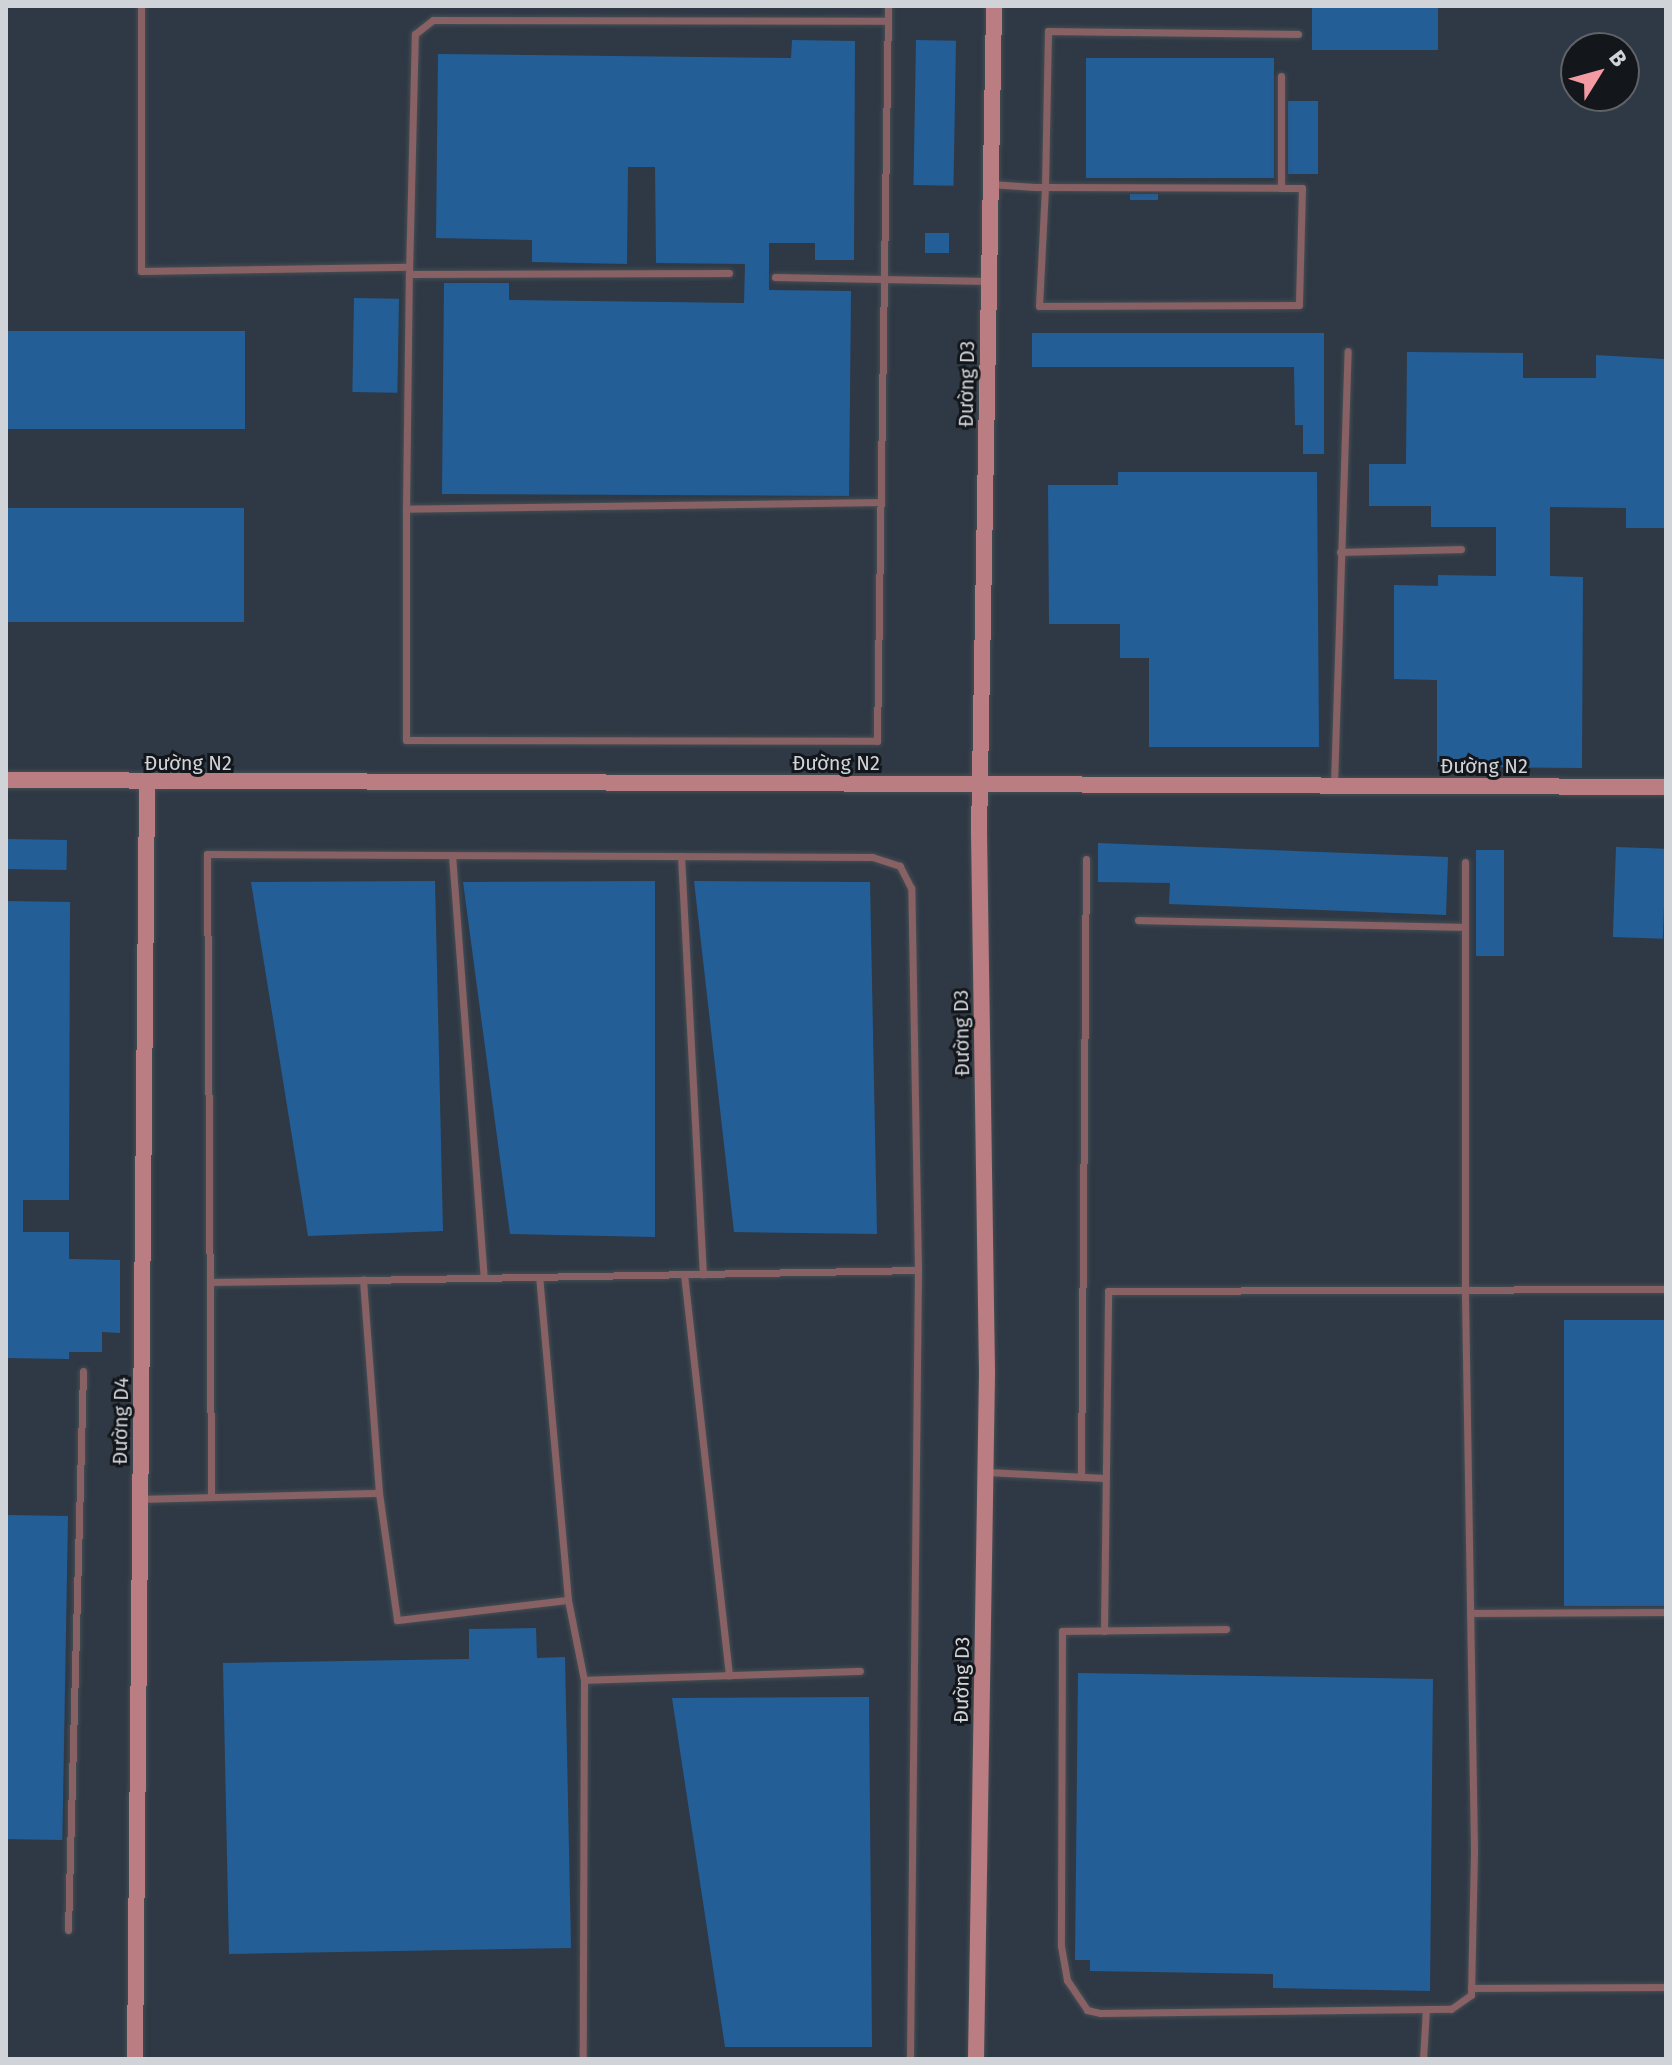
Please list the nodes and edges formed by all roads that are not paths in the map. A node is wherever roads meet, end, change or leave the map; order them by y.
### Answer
1 (141, 6) edge
2 (888, 6) edge
3 (994, 6) edge
4 (888, 21) junction
5 (1298, 34) dead end
6 (1281, 76) dead end
7 (990, 184) junction
8 (1045, 187) junction
9 (1281, 188) junction
10 (409, 270) junction
11 (729, 273) dead end
12 (775, 277) dead end
13 (885, 277) junction
14 (989, 281) junction
15 (1348, 351) dead end
16 (881, 502) junction
17 (406, 509) junction
18 (1461, 549) dead end
19 (1340, 552) junction
20 (6, 780) edge
21 (147, 783) junction
22 (979, 783) junction
23 (1334, 785) junction
24 (1666, 787) edge
25 (452, 855) junction
26 (681, 856) junction
27 (1086, 859) dead end
28 (1465, 862) dead end
29 (1138, 920) dead end
30 (1465, 927) junction
31 (918, 1270) junction
32 (684, 1274) junction
33 (703, 1274) junction
34 (539, 1277) junction
35 (484, 1278) junction
36 (363, 1280) junction
37 (210, 1282) junction
38 (1465, 1287) junction
39 (1666, 1289) edge
40 (83, 1371) dead end
41 (986, 1472) junction
42 (1081, 1477) junction
43 (1106, 1478) junction
44 (379, 1493) junction
45 (211, 1497) junction
46 (140, 1499) junction
47 (568, 1600) junction
48 (1666, 1612) edge
49 (1470, 1613) junction
50 (1226, 1629) dead end
51 (1104, 1631) junction
52 (860, 1671) dead end
53 (729, 1675) junction
54 (584, 1680) junction
55 (68, 1930) dead end
56 (1666, 1987) edge
57 (1471, 1988) junction
58 (1426, 2009) junction
59 (135, 2059) edge
60 (583, 2059) edge
61 (910, 2059) edge
62 (976, 2059) edge
63 (1423, 2059) edge

1 - 10 lane
2 - 4 lane
3 - 7 street, Đường D3
4 - 10 lane
4 - 13 lane
5 - 8 lane
6 - 9 lane
7 - 8 lane
7 - 14 street, Đường D3
8 - 9 lane
8 - 9 lane
10 - 11 lane
10 - 17 lane
12 - 13 lane
13 - 14 lane
13 - 16 lane
14 - 22 street, Đường D3
15 - 19 lane
16 - 17 lane
16 - 17 lane
18 - 19 lane
19 - 23 lane
20 - 21 street, Đường N2
21 - 22 street, Đường N2
21 - 46 street, Đường D4
22 - 23 street, Đường N2
22 - 41 street, Đường D3
23 - 24 street, Đường N2
25 - 26 lane
25 - 35 lane
25 - 37 lane
26 - 31 lane
26 - 33 lane
27 - 42 lane
28 - 30 lane
29 - 30 lane
30 - 38 lane
31 - 33 lane
31 - 61 lane
32 - 33 lane
32 - 34 lane
32 - 53 lane
34 - 35 lane
34 - 47 lane
35 - 36 lane
36 - 37 lane
36 - 44 lane
37 - 45 lane
38 - 39 lane
38 - 43 lane
38 - 49 lane
40 - 55 lane
41 - 42 lane
41 - 62 street, Đường D3
42 - 43 lane
43 - 51 lane
44 - 45 lane
44 - 47 lane
45 - 46 lane
46 - 59 street, Đường D4
47 - 54 lane
48 - 49 lane
49 - 57 lane
50 - 51 lane
51 - 58 lane
52 - 53 lane
53 - 54 lane
54 - 60 lane
56 - 57 lane
57 - 58 lane
58 - 63 lane

